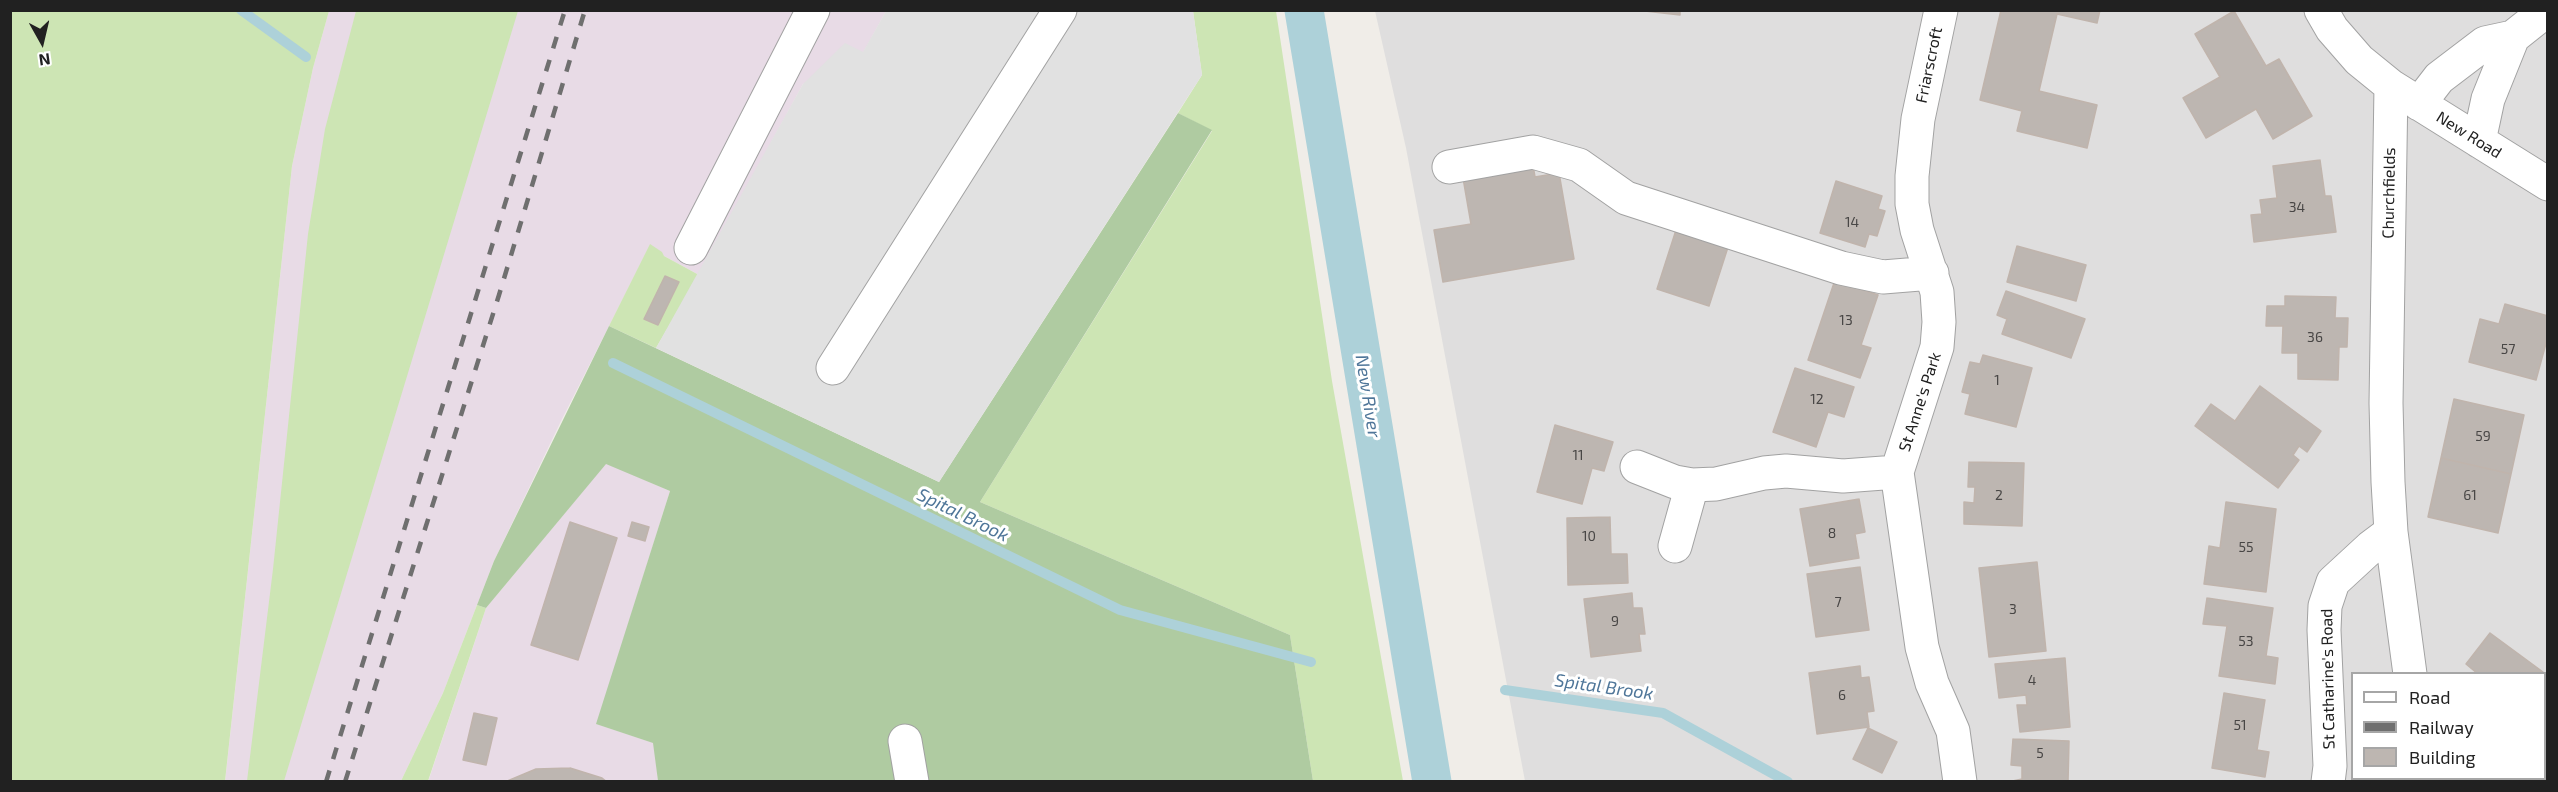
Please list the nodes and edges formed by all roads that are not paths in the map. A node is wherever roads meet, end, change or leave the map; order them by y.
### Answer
1 (813, 10) edge
2 (1060, 10) edge
3 (1941, 10) edge
4 (2321, 10) edge
5 (2547, 10) edge
6 (2513, 37) junction
7 (2391, 86) junction
8 (2419, 104) junction
9 (1918, 119) joint
10 (2479, 141) junction
11 (1449, 167) dead end
12 (2547, 184) edge
13 (691, 248) dead end
14 (1932, 273) junction
15 (833, 368) dead end
16 (1637, 467) dead end
17 (1897, 472) junction
18 (1692, 485) junction
19 (2391, 532) junction
20 (1675, 546) dead end
21 (2410, 672) edge
22 (905, 741) dead end
23 (912, 782) edge
24 (1960, 782) edge
25 (2328, 782) edge

1 - 13 street
2 - 15 street
3 - 9 street, Friarscroft
4 - 7 street
5 - 6 street
6 - 8 street
6 - 10 street
7 - 8 street, New Road
7 - 19 street, Churchfields
8 - 10 street, New Road
9 - 14 street, St Anne's Park
10 - 12 street, New Road
11 - 14 street
14 - 17 street, St Anne's Park
16 - 18 street, St Anne's Park
17 - 18 street, St Anne's Park
17 - 24 street, St Anne's Park
18 - 20 street
19 - 21 street
19 - 25 street, St Catharine's Road
22 - 23 street

